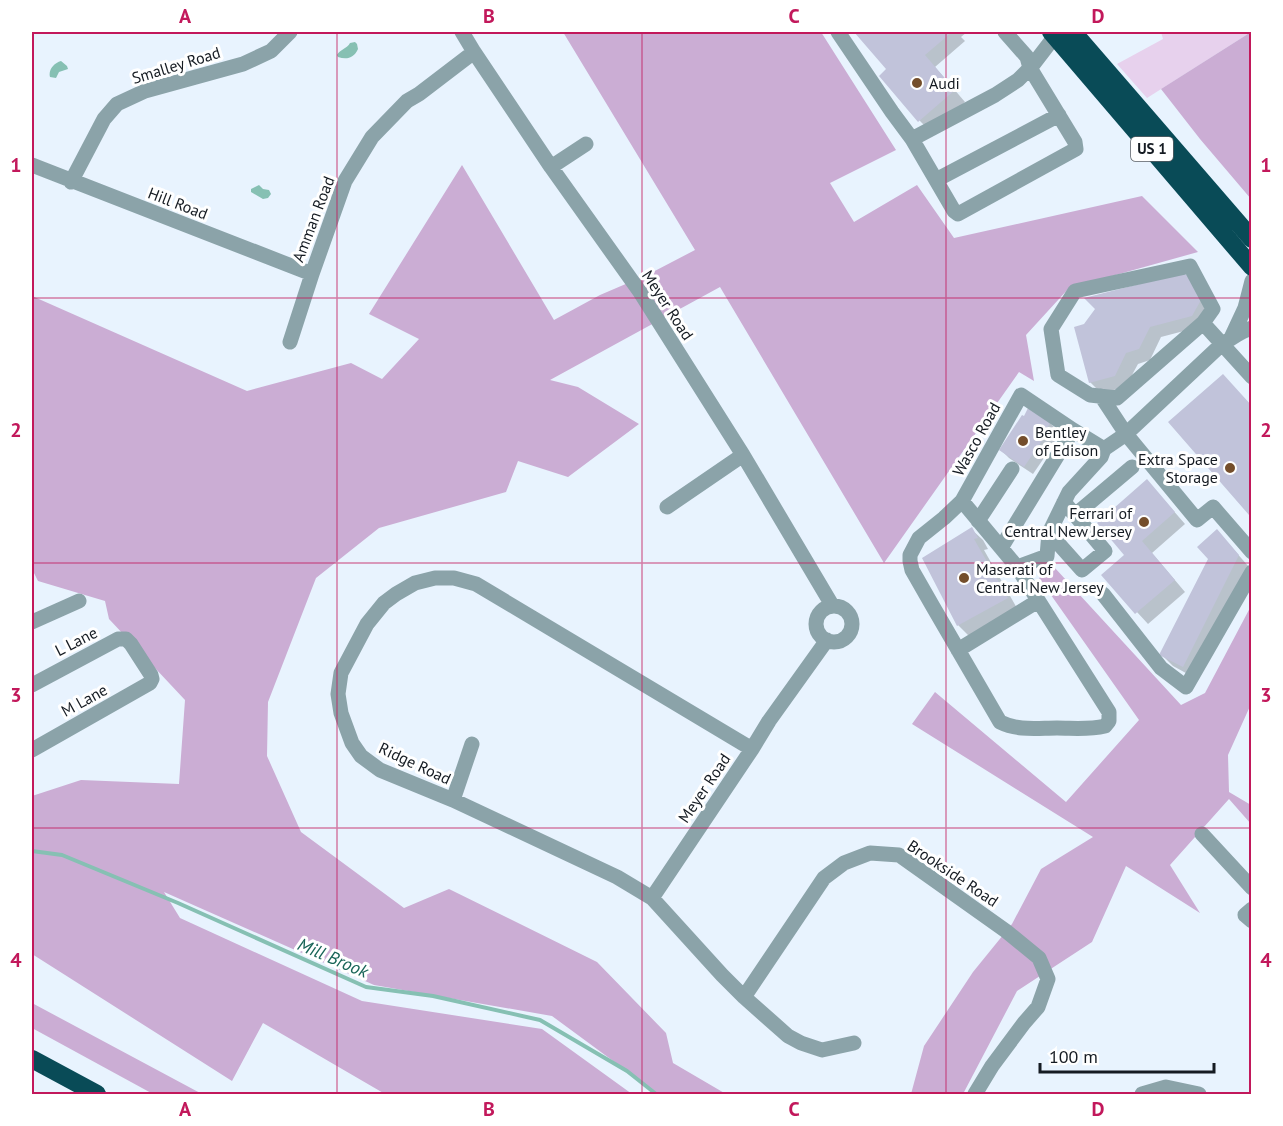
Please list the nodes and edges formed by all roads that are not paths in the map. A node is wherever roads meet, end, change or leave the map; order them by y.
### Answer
1 (290, 32) edge
2 (462, 32) edge
3 (838, 32) edge
4 (1005, 32) edge
5 (1073, 32) edge
6 (1053, 34) edge
7 (474, 52) junction
8 (1030, 68) junction
9 (1059, 115) junction
10 (912, 139) junction
11 (586, 144) dead end
12 (32, 165) edge
13 (551, 167) junction
14 (936, 180) junction
15 (71, 182) junction
16 (1251, 239) edge
17 (1251, 267) edge
18 (312, 274) junction
19 (1251, 281) edge
20 (1203, 323) junction
21 (1251, 328) edge
22 (290, 342) dead end
23 (1226, 342) junction
24 (1251, 377) edge
25 (1101, 396) junction
26 (1073, 430) junction
27 (1126, 434) junction
28 (1104, 449) junction
29 (743, 455) junction
30 (1132, 467) dead end
31 (1012, 469) dead end
32 (962, 501) junction
33 (1064, 502) junction
34 (667, 507) dead end
35 (1075, 515) junction
36 (978, 521) junction
37 (1049, 534) junction
38 (1001, 548) junction
39 (1251, 552) edge
40 (1017, 567) junction
41 (1251, 572) edge
42 (1103, 594) dead end
43 (79, 601) dead end
44 (1038, 601) junction
45 (832, 605) junction
46 (32, 622) edge
47 (827, 640) junction
48 (958, 650) junction
49 (153, 679) joint
50 (32, 685) edge
51 (472, 744) dead end
52 (752, 749) junction
53 (32, 750) edge
54 (453, 800) junction
55 (1202, 834) dead end
56 (1251, 888) edge
57 (652, 898) junction
58 (1251, 909) edge
59 (1251, 921) edge
60 (744, 998) junction
61 (854, 1043) dead end
62 (32, 1059) edge
63 (97, 1095) edge
64 (975, 1095) edge
65 (1142, 1095) edge
66 (1198, 1095) edge

1 - 15 street, Smalley Road
2 - 7 street, Meyer Road
3 - 10 street
4 - 8 street
5 - 16 highway, US 1
6 - 8 street
6 - 17 highway, US 1
7 - 13 street, Meyer Road
7 - 18 street, Amman Road
8 - 9 street
8 - 10 street
9 - 14 street
9 - 14 street
10 - 14 street
11 - 13 street
12 - 15 street, Hill Road
13 - 29 street, Meyer Road
15 - 18 street, Hill Road
18 - 22 street, Amman Road
19 - 23 street
20 - 23 street
20 - 25 street
20 - 25 street
21 - 23 street
23 - 24 street
23 - 27 street
25 - 27 street
26 - 28 street, Wasco Road
26 - 32 street, Wasco Road
26 - 38 street
27 - 28 street
27 - 39 street
28 - 33 street
29 - 34 street
29 - 45 street, Meyer Road
30 - 35 street
31 - 36 street
32 - 36 street, Wasco Road
32 - 48 street
33 - 35 street
33 - 37 street
35 - 37 street
36 - 38 street, Wasco Road
37 - 40 street
38 - 40 street, Wasco Road
40 - 44 street, Wasco Road
41 - 42 street
43 - 46 street
44 - 48 street
44 - 48 street, Wasco Road
45 - 47 street
45 - 47 street, Meyer Road
47 - 52 street, Meyer Road
49 - 50 street, L Lane
49 - 53 street, M Lane
51 - 54 street
52 - 54 street, Ridge Road
52 - 57 street, Meyer Road
54 - 57 street, Ridge Road
55 - 56 street
57 - 60 street, Ridge Road
58 - 59 street
60 - 61 street, Ridge Road
60 - 64 street, Brookside Road
62 - 63 highway
65 - 66 street

